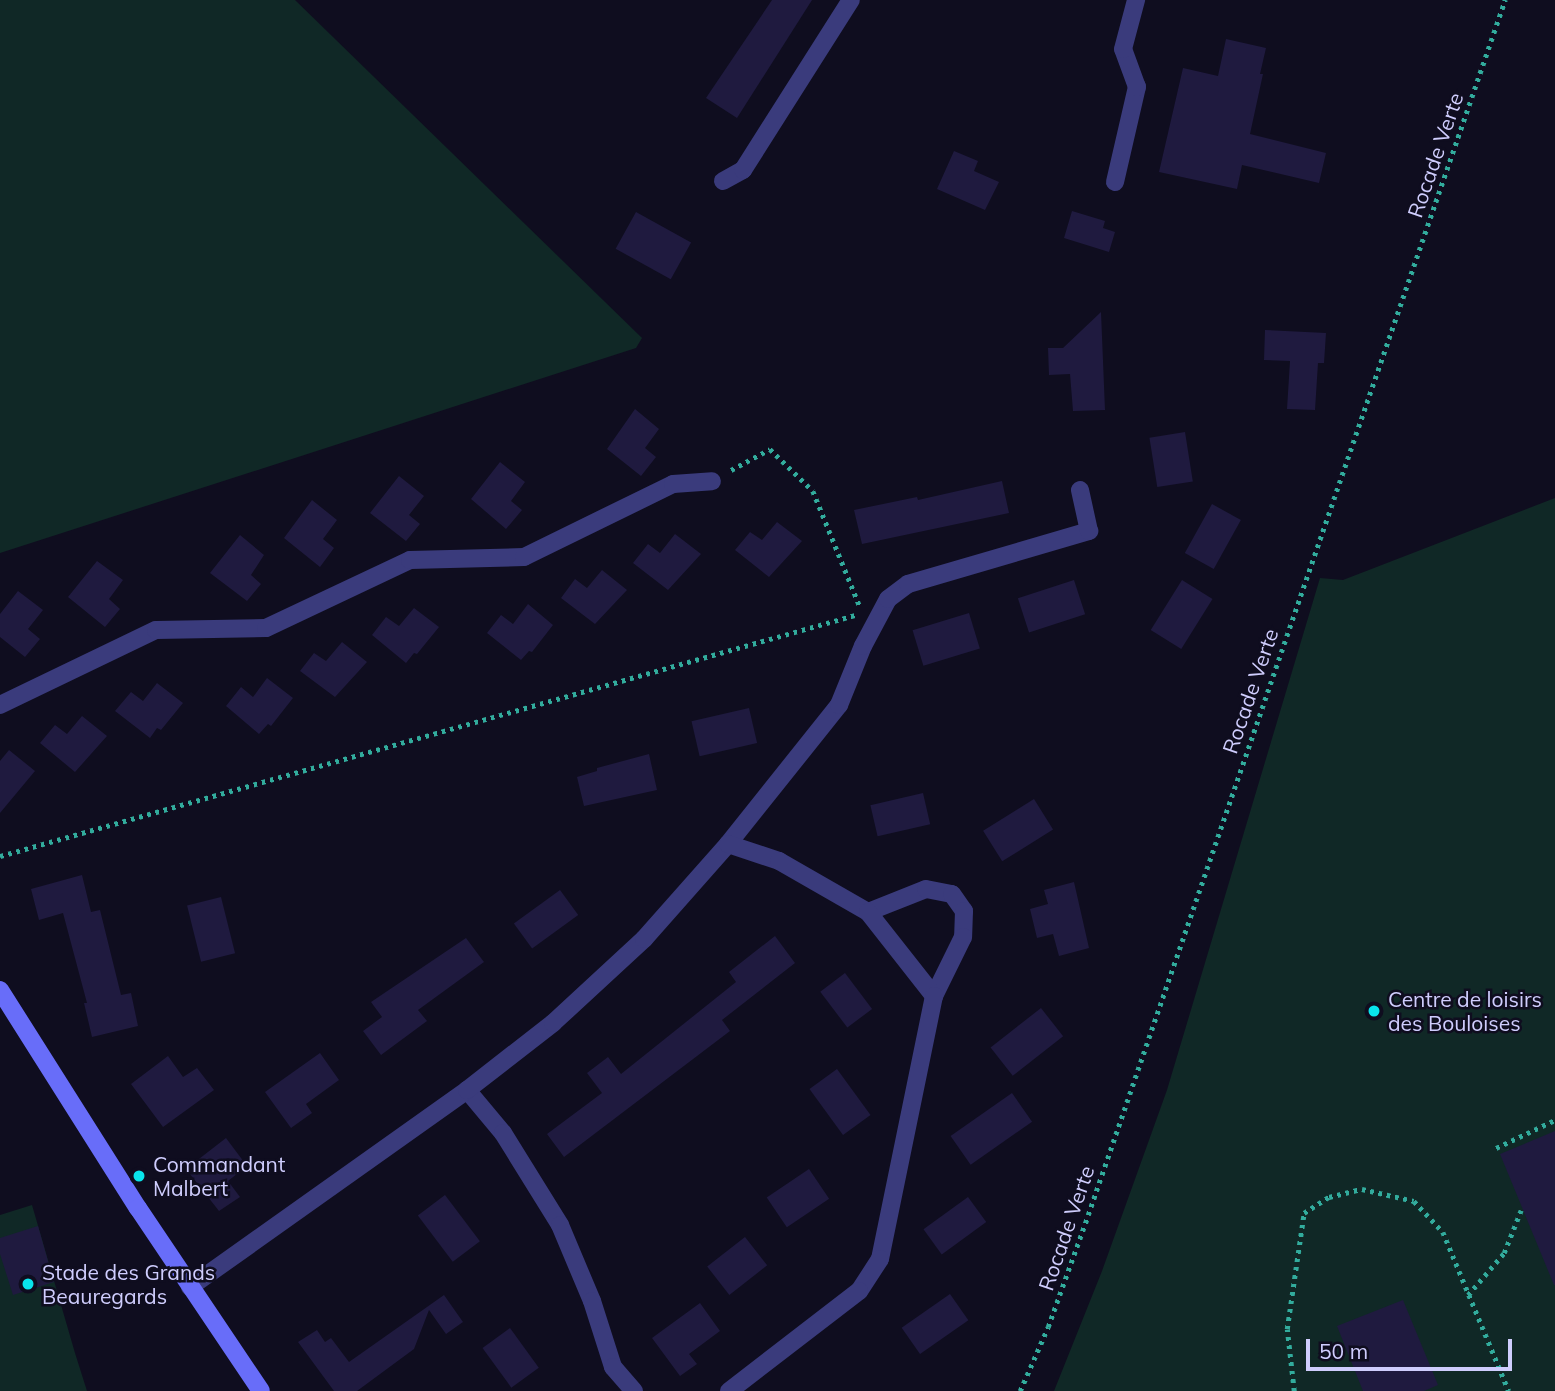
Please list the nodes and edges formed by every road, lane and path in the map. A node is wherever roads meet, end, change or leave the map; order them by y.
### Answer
1 (851, 0) edge
2 (1136, 0) edge
3 (1505, 0) edge
4 (723, 181) dead end
5 (1115, 182) dead end
6 (712, 481) joint
7 (1080, 490) dead end
8 (0, 705) edge
9 (728, 844) junction
10 (0, 856) edge
11 (868, 912) junction
12 (0, 990) edge
13 (934, 996) junction
14 (467, 1090) junction
15 (1555, 1121) edge
16 (1496, 1149) dead end
17 (1521, 1210) dead end
18 (190, 1287) junction
19 (1467, 1296) junction
20 (261, 1391) edge
21 (634, 1391) edge
22 (729, 1391) edge
23 (1020, 1391) edge
24 (1294, 1391) edge
25 (1509, 1391) edge

1 - 4 street
2 - 5 street
3 - 23 path, Rocade Verte
6 - 8 street
6 - 10 path
7 - 9 street
9 - 11 street
9 - 14 street
11 - 13 street
11 - 13 street
12 - 18 main road
13 - 22 street
14 - 18 street
14 - 21 street
15 - 16 path
17 - 19 path
18 - 20 main road
19 - 24 path
19 - 25 path

